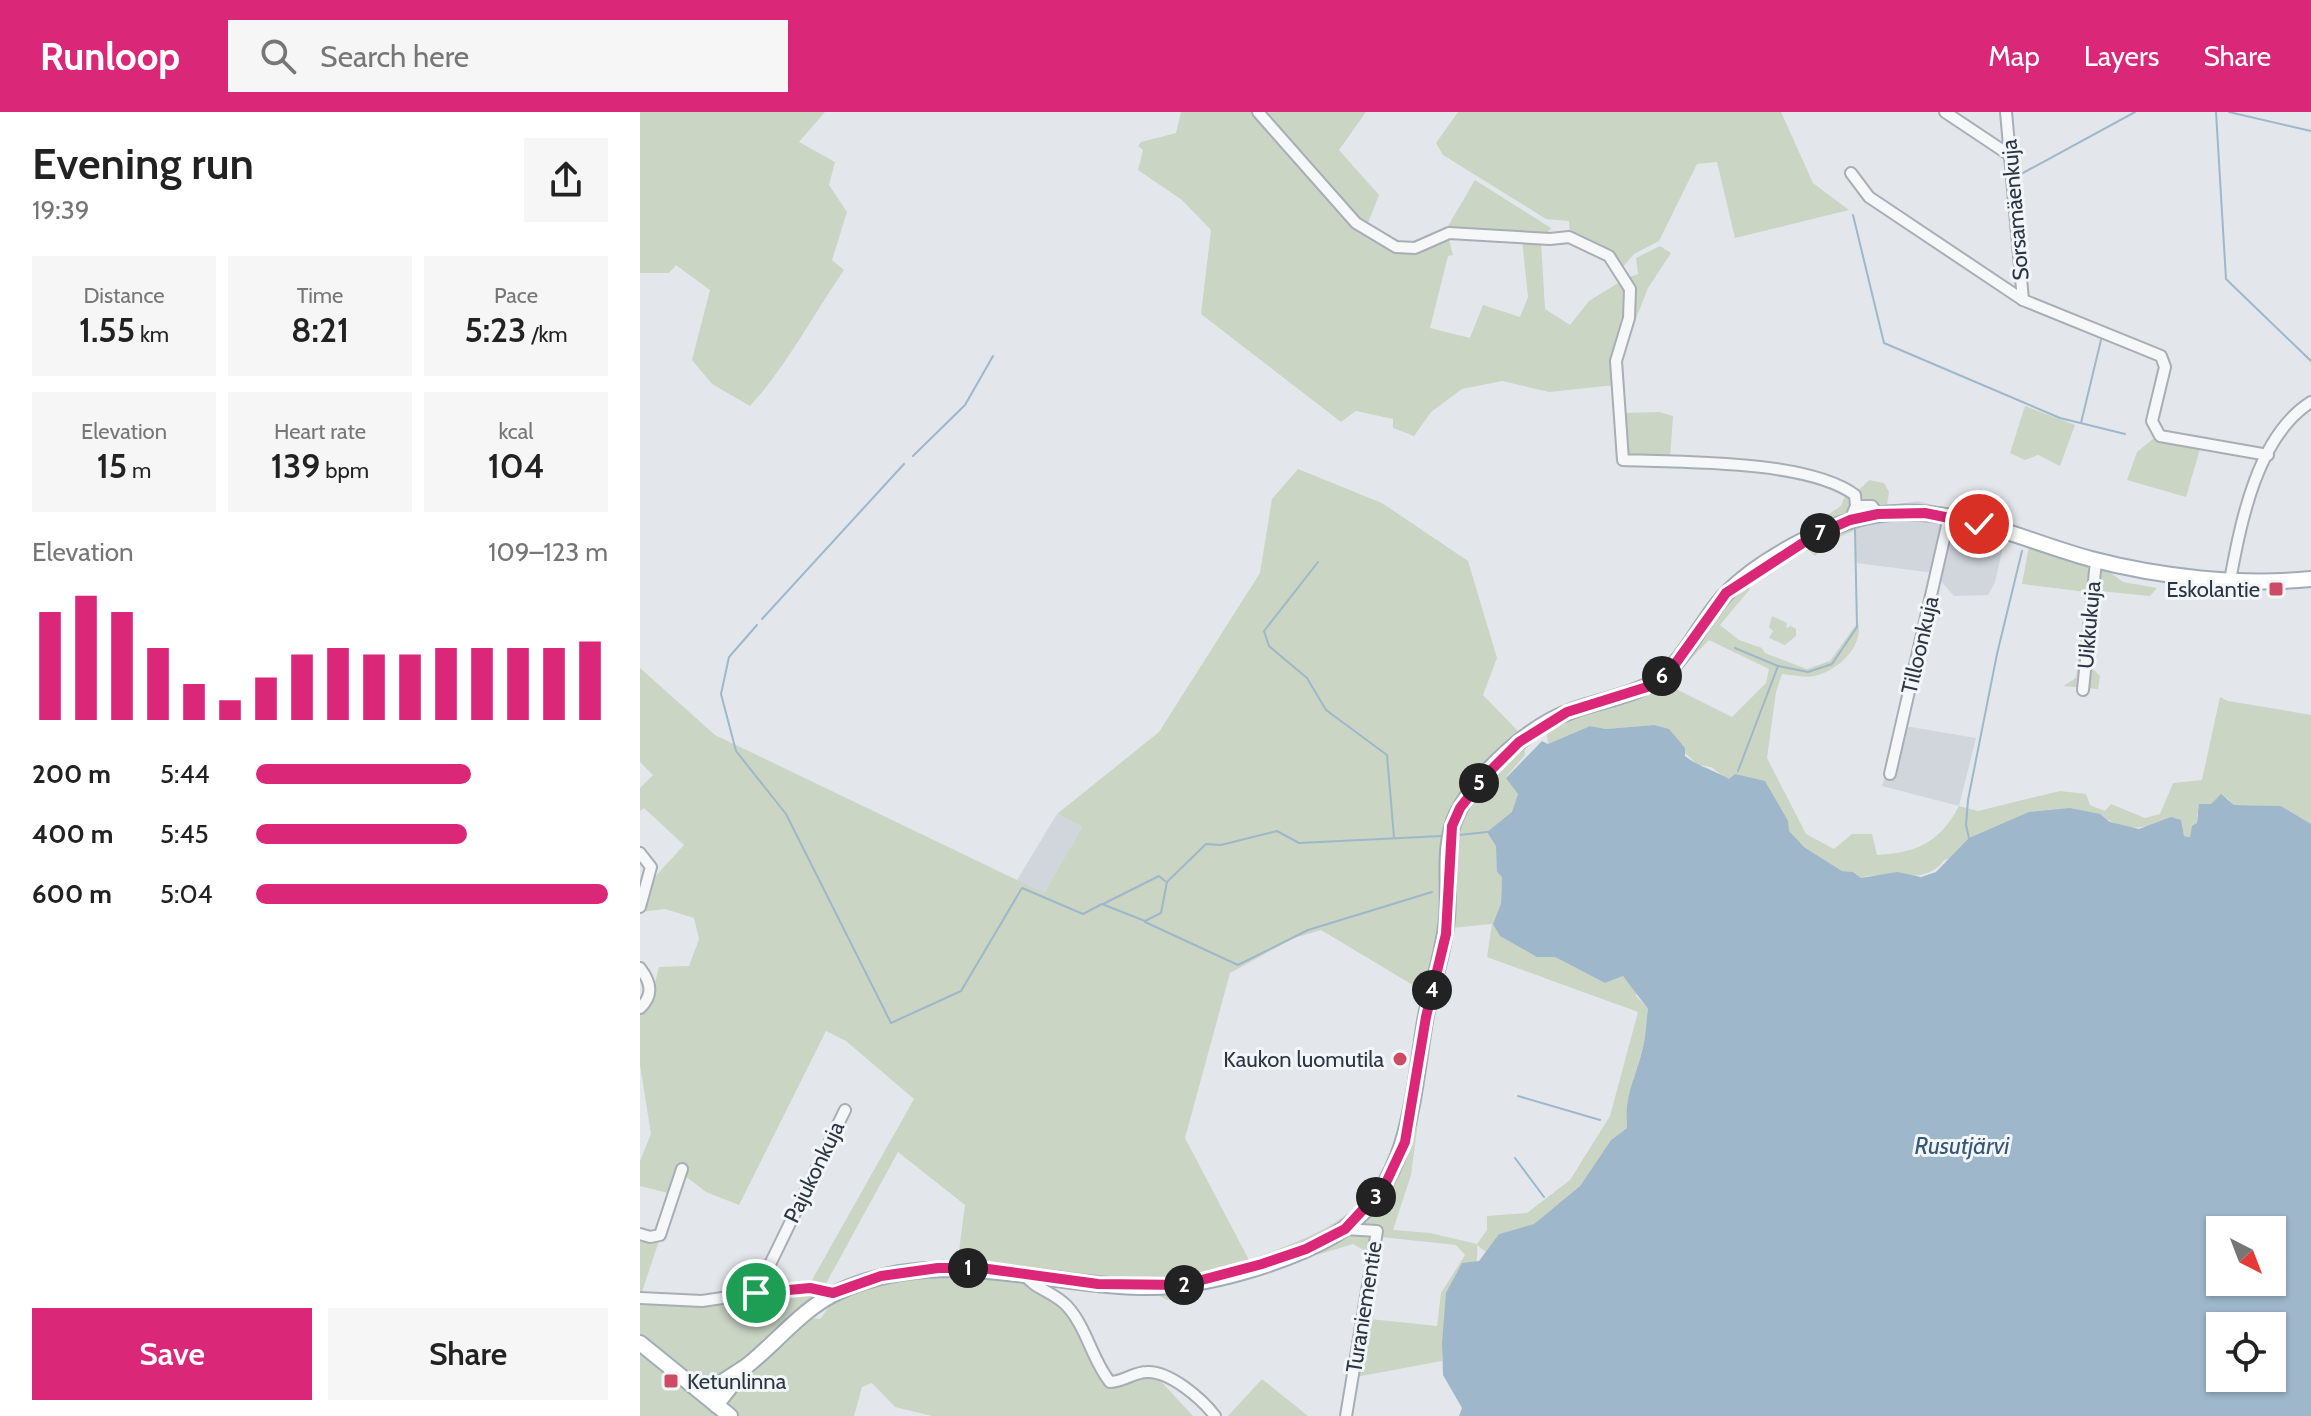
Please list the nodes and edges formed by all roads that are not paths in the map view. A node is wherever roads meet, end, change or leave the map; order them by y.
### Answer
1 (1258, 112) edge
2 (1945, 112) edge
3 (2006, 112) edge
4 (2011, 156) junction
5 (1851, 173) dead end
6 (2023, 300) junction
7 (2311, 402) edge
8 (2268, 455) junction
9 (1856, 506) junction
10 (1878, 514) junction
11 (1949, 517) junction
12 (1850, 520) junction
13 (2096, 561) junction
14 (2311, 579) edge
15 (2230, 580) junction
16 (2083, 690) dead end
17 (1890, 774) dead end
18 (640, 853) edge
19 (640, 907) edge
20 (640, 968) edge
21 (640, 1008) edge
22 (845, 1110) dead end
23 (682, 1169) dead end
24 (1345, 1229) junction
25 (640, 1234) edge
26 (1023, 1273) junction
27 (756, 1293) junction
28 (833, 1293) junction
29 (640, 1298) edge
30 (640, 1343) edge
31 (711, 1401) junction
32 (730, 1416) edge
33 (1215, 1416) edge
34 (1346, 1416) edge

1 - 9 street
2 - 4 street
3 - 4 street, Sorsamäenkuja
4 - 6 street, Sorsamäenkuja
5 - 6 street
6 - 8 street, Sorsamäenkuja
7 - 8 street
8 - 15 street
9 - 10 street
9 - 12 street
10 - 11 main road
10 - 12 main road
11 - 13 main road
11 - 17 street, Tilloonkuja
12 - 24 main road
13 - 15 main road
13 - 16 street, Uikkukuja
14 - 15 main road
18 - 19 street
20 - 21 street
22 - 27 street, Pajukonkuja
23 - 25 street
24 - 26 main road
24 - 34 street, Turaniementie
26 - 28 main road
26 - 33 street
27 - 28 street
27 - 29 street
28 - 31 main road
30 - 31 main road
31 - 32 main road

